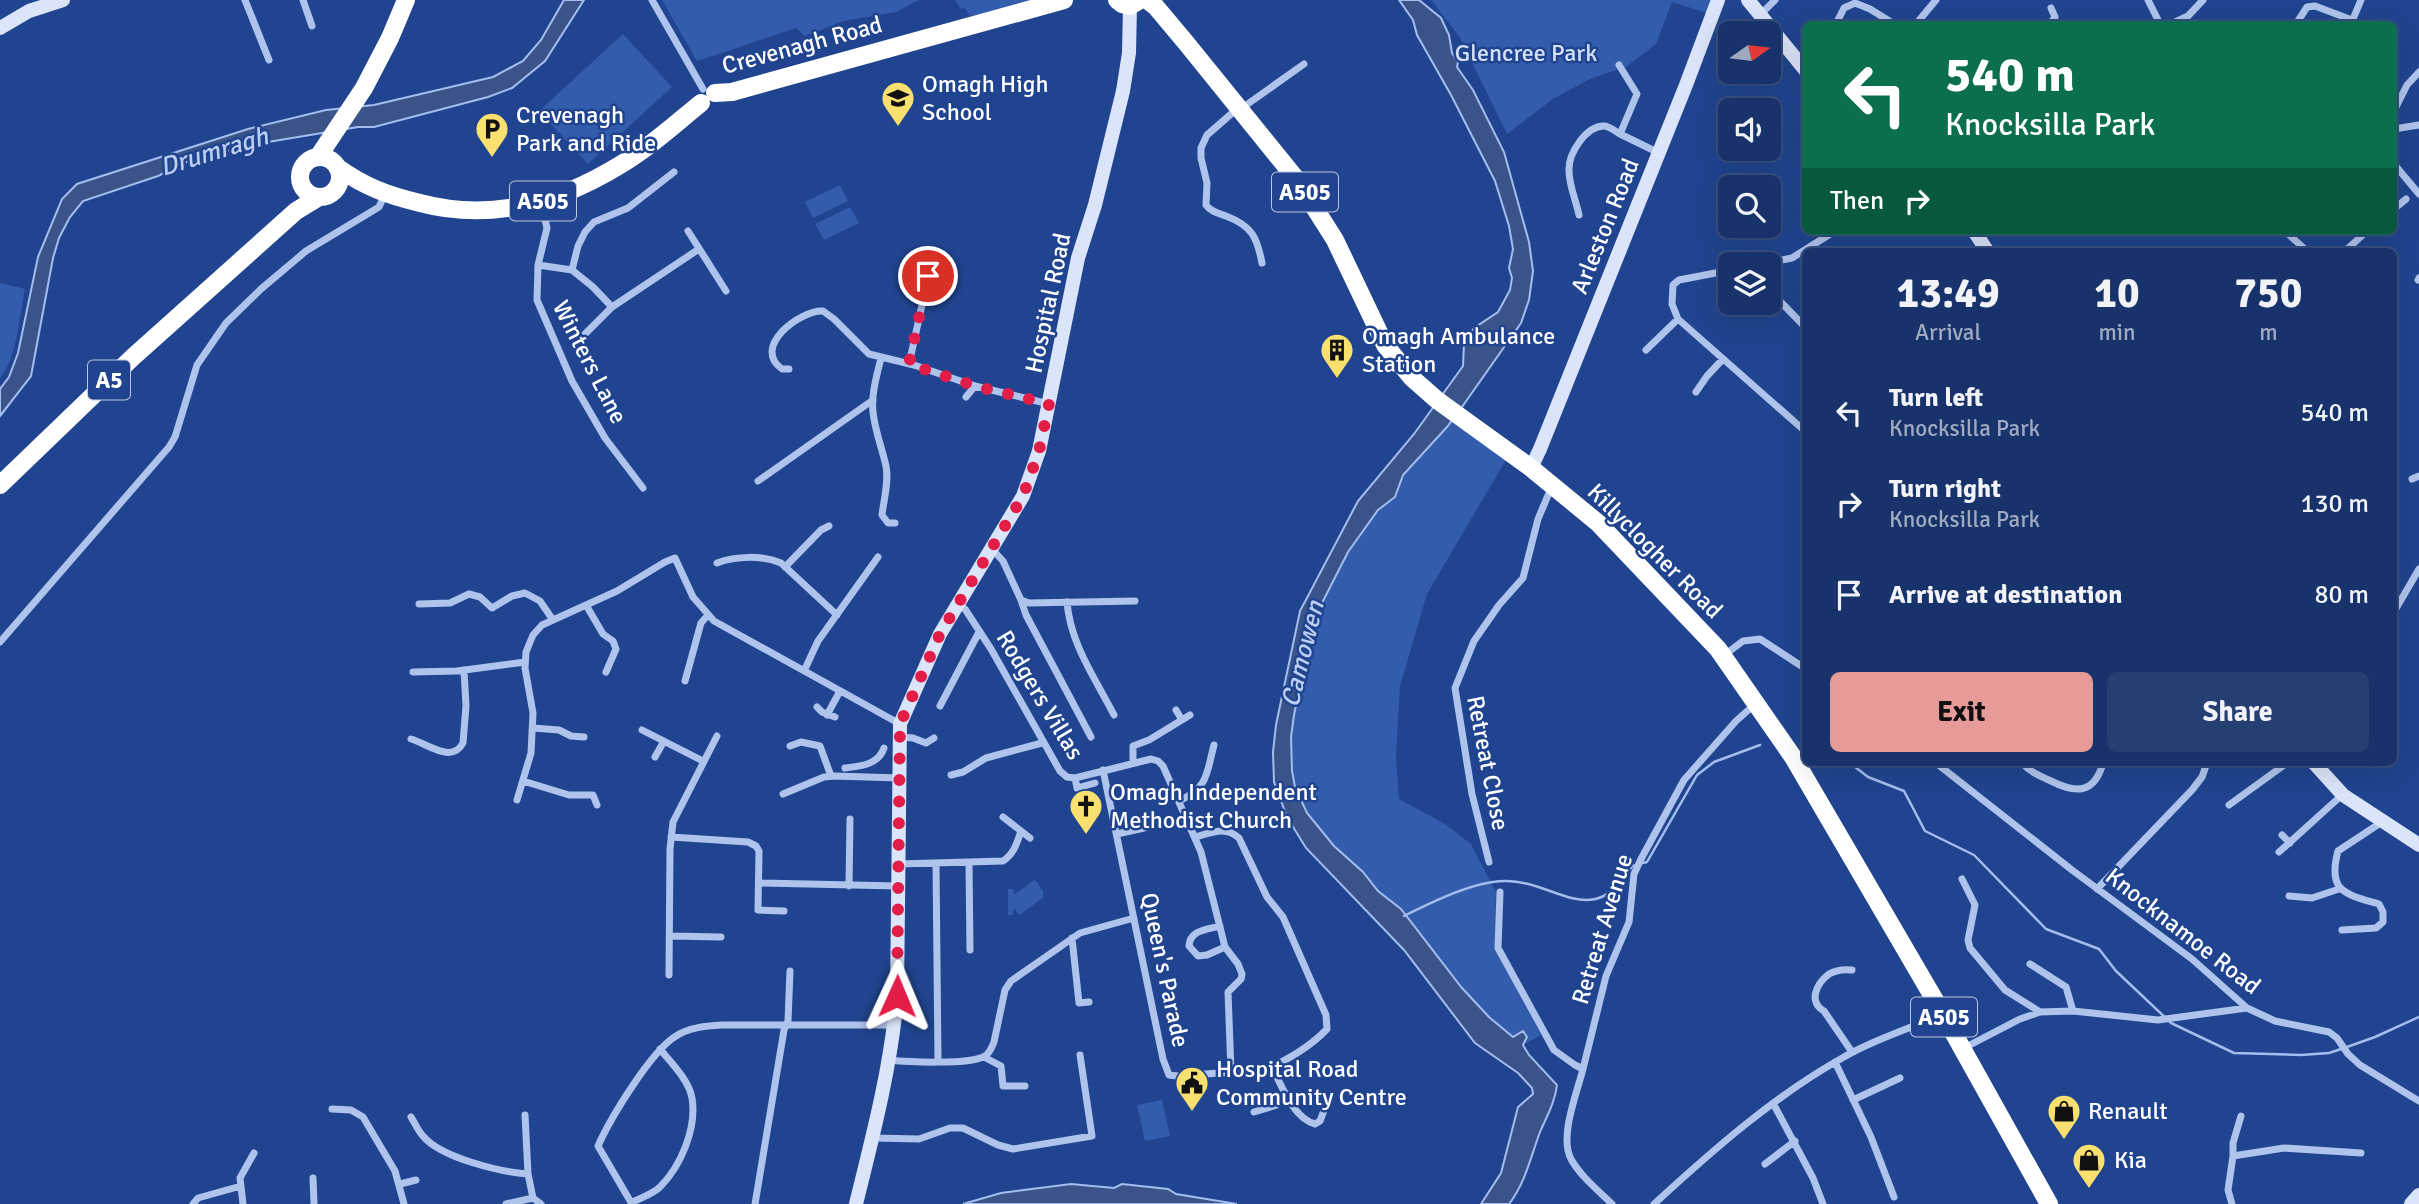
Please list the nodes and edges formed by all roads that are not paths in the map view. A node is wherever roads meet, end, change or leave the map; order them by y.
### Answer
1 (63, 0) edge
2 (245, 0) edge
3 (303, 0) edge
4 (395, 0) edge
5 (406, 0) edge
6 (652, 0) edge
7 (1064, 0) edge
8 (1718, 0) edge
9 (1748, 0) edge
10 (1775, 0) edge
11 (1936, 0) edge
12 (2148, 0) edge
13 (2203, 0) edge
14 (2361, 0) edge
15 (1133, 2) edge
16 (2051, 8) dead end
17 (1760, 15) junction
18 (1838, 21) edge
19 (1889, 21) edge
20 (1918, 21) edge
21 (2052, 21) edge
22 (2158, 21) edge
23 (2177, 21) edge
24 (2298, 21) edge
25 (2349, 21) edge
26 (2351, 21) edge
27 (312, 26) dead end
28 (0, 28) edge
29 (269, 60) dead end
30 (1304, 64) dead end
31 (1619, 65) dead end
32 (1802, 66) edge
33 (372, 71) junction
34 (2419, 72) edge
35 (706, 95) junction
36 (2397, 105) edge
37 (1239, 109) junction
38 (2419, 125) edge
39 (2397, 129) edge
40 (1620, 134) junction
41 (329, 153) junction
42 (1659, 153) junction
43 (2397, 168) edge
44 (674, 172) dead end
45 (360, 184) junction
46 (336, 189) junction
47 (311, 193) junction
48 (386, 194) junction
49 (2419, 194) edge
50 (2406, 199) dead end
51 (541, 201) junction
52 (2397, 206) edge
53 (1579, 215) dead end
54 (688, 231) dead end
55 (1829, 235) edge
56 (2290, 235) edge
57 (2363, 235) edge
58 (2302, 245) junction
59 (1808, 248) edge
60 (2299, 248) edge
61 (2305, 248) edge
62 (2348, 248) edge
63 (699, 249) junction
64 (1802, 252) edge
65 (933, 255) dead end
66 (1781, 260) edge
67 (1262, 263) dead end
68 (538, 265) junction
69 (572, 270) junction
70 (1718, 272) edge
71 (726, 291) dead end
72 (1781, 302) edge
73 (612, 307) junction
74 (1678, 319) junction
75 (1802, 324) edge
76 (580, 338) dead end
77 (1646, 349) dead end
78 (881, 358) junction
79 (1723, 359) junction
80 (909, 364) junction
81 (789, 369) dead end
82 (975, 386) junction
83 (1696, 392) dead end
84 (966, 397) dead end
85 (873, 400) junction
86 (1049, 404) junction
87 (1802, 428) edge
88 (1531, 468) junction
89 (758, 481) dead end
90 (0, 485) edge
91 (1552, 486) junction
92 (643, 488) dead end
93 (895, 523) dead end
94 (830, 526) dead end
95 (992, 549) junction
96 (878, 557) dead end
97 (717, 563) dead end
98 (785, 566) junction
99 (2419, 569) edge
100 (1021, 600) junction
101 (1067, 601) junction
102 (1135, 601) dead end
103 (419, 604) dead end
104 (586, 604) junction
105 (957, 604) junction
106 (2397, 607) edge
107 (708, 615) junction
108 (837, 615) junction
109 (552, 620) junction
110 (979, 632) junction
111 (0, 642) edge
112 (1723, 656) junction
113 (525, 662) junction
114 (1802, 667) edge
115 (464, 670) junction
116 (804, 671) junction
117 (413, 672) dead end
118 (606, 672) dead end
119 (685, 681) dead end
120 (840, 691) junction
121 (1757, 702) junction
122 (940, 706) dead end
123 (817, 707) dead end
124 (1176, 710) dead end
125 (1114, 715) dead end
126 (1190, 715) dead end
127 (1182, 720) junction
128 (533, 728) junction
129 (642, 730) dead end
130 (900, 730) junction
131 (717, 736) dead end
132 (584, 737) dead end
133 (1091, 737) dead end
134 (934, 738) dead end
135 (411, 739) dead end
136 (664, 741) junction
137 (1042, 743) junction
138 (1214, 745) dead end
139 (790, 746) dead end
140 (884, 748) dead end
141 (655, 757) dead end
142 (704, 761) junction
143 (1133, 763) junction
144 (865, 764) junction
145 (1940, 766) edge
146 (2027, 766) edge
147 (2101, 766) edge
148 (2206, 766) edge
149 (2280, 766) edge
150 (2320, 766) edge
151 (845, 768) dead end
152 (1103, 770) junction
153 (951, 775) dead end
154 (831, 776) junction
155 (869, 778) junction
156 (899, 778) junction
157 (1075, 778) junction
158 (523, 781) junction
159 (1096, 783) dead end
160 (783, 794) dead end
161 (2343, 795) junction
162 (517, 800) dead end
163 (1179, 802) junction
164 (597, 805) dead end
165 (2229, 805) dead end
166 (1003, 817) dead end
167 (850, 819) dead end
168 (2383, 822) junction
169 (1144, 828) dead end
170 (1021, 831) junction
171 (1116, 834) junction
172 (2282, 835) dead end
173 (671, 837) junction
174 (1030, 838) dead end
175 (1195, 838) junction
176 (2290, 843) junction
177 (2419, 845) edge
178 (2279, 852) dead end
179 (970, 862) junction
180 (1489, 862) dead end
181 (936, 863) junction
182 (898, 864) junction
183 (1962, 879) dead end
184 (759, 883) junction
185 (849, 886) junction
186 (898, 886) junction
187 (2097, 888) junction
188 (2339, 889) junction
189 (1500, 892) dead end
190 (2289, 896) dead end
191 (784, 911) dead end
192 (1135, 918) junction
193 (1220, 926) junction
194 (2342, 930) dead end
195 (670, 936) junction
196 (721, 937) dead end
197 (1072, 938) junction
198 (1225, 947) junction
199 (971, 950) dead end
200 (2030, 964) dead end
201 (1852, 970) dead end
202 (790, 971) dead end
203 (668, 975) dead end
204 (1089, 1002) dead end
205 (2247, 1008) junction
206 (2073, 1011) junction
207 (2040, 1012) junction
208 (1943, 1014) junction
209 (894, 1025) junction
210 (786, 1026) junction
211 (660, 1049) junction
212 (1961, 1049) junction
213 (1852, 1052) junction
214 (1080, 1055) dead end
215 (984, 1057) junction
216 (890, 1060) junction
217 (938, 1061) junction
218 (1835, 1062) junction
219 (1272, 1067) junction
220 (1583, 1069) junction
221 (1231, 1072) junction
222 (1900, 1078) dead end
223 (1025, 1086) dead end
224 (1287, 1094) junction
225 (1328, 1100) dead end
226 (1853, 1100) junction
227 (2419, 1101) edge
228 (1773, 1103) junction
229 (332, 1109) dead end
230 (1254, 1112) dead end
231 (525, 1115) dead end
232 (2241, 1116) dead end
233 (411, 1117) dead end
234 (873, 1138) junction
235 (1795, 1141) junction
236 (254, 1153) dead end
237 (2361, 1153) dead end
238 (2233, 1156) junction
239 (1765, 1164) dead end
240 (528, 1174) junction
241 (313, 1178) dead end
242 (416, 1180) dead end
243 (400, 1184) junction
244 (241, 1186) junction
245 (2419, 1195) edge
246 (1894, 1197) dead end
247 (533, 1198) junction
248 (632, 1203) edge
249 (193, 1204) edge
250 (243, 1204) edge
251 (314, 1204) edge
252 (404, 1204) edge
253 (506, 1204) edge
254 (541, 1204) edge
255 (755, 1204) edge
256 (856, 1204) edge
257 (1612, 1204) edge
258 (1654, 1204) edge
259 (1823, 1204) edge
260 (2049, 1204) edge
261 (2231, 1204) edge
262 (2411, 1204) edge

1 - 28 main road
2 - 29 street
3 - 27 street
4 - 33 highway
5 - 33 highway, A5
6 - 35 street
7 - 35 highway, Crevenagh Road / A505
8 - 42 main road, Arleston Road
9 - 17 main road
10 - 17 street
11 - 20 street
12 - 22 street
13 - 23 street
14 - 26 street
15 - 37 highway, Killyclogher Road / A505
15 - 86 main road, Hospital Road
16 - 21 street
17 - 32 main road
18 - 19 street
24 - 25 street
30 - 37 street
31 - 40 street
33 - 41 highway, A5
34 - 36 street
35 - 51 highway, Crevenagh Road / A505
37 - 67 street
37 - 88 highway, Killyclogher Road / A505
38 - 39 street
40 - 42 street
40 - 53 street
41 - 45 highway, Crevenagh Road / A505
41 - 46 highway, A5
41 - 47 highway, A5
42 - 88 main road, Arleston Road
43 - 49 street
44 - 69 street
45 - 46 highway
45 - 48 highway, Crevenagh Road / A505
46 - 47 highway
47 - 90 highway, A5
48 - 51 highway, Crevenagh Road / A505
48 - 111 street
50 - 52 street
51 - 68 street, Winters Lane
54 - 63 street
55 - 59 street
56 - 58 street
57 - 62 street
58 - 60 street
58 - 61 street
63 - 71 street
63 - 73 street
64 - 66 street
65 - 80 street
68 - 69 street
68 - 92 street, Winters Lane
69 - 73 street
70 - 74 street
72 - 75 street
73 - 76 street
74 - 77 street
74 - 79 street
78 - 80 street
78 - 81 street
78 - 85 street
79 - 83 street
79 - 87 street
80 - 82 street
82 - 84 street
82 - 86 street
85 - 89 street
85 - 93 street
86 - 95 main road, Hospital Road
88 - 91 highway, Killyclogher Road / A505
91 - 112 highway, Killyclogher Road / A505
91 - 180 street, Retreat Close
94 - 98 street
95 - 100 street
95 - 105 main road, Hospital Road
96 - 108 street
97 - 98 street
98 - 108 street
99 - 106 street
100 - 101 street
100 - 133 street
101 - 102 street
101 - 125 street
103 - 109 street
104 - 107 street
104 - 109 street
104 - 118 street
105 - 110 street, Rodgers Villas
105 - 130 main road, Hospital Road
107 - 116 street
107 - 119 street
108 - 116 street
109 - 113 street
110 - 122 street
110 - 137 street, Rodgers Villas
112 - 114 street
112 - 121 highway, Killyclogher Road / A505
113 - 115 street
113 - 128 street
115 - 117 street
115 - 135 street
116 - 120 street
120 - 123 street
120 - 130 street
121 - 208 highway, Killyclogher Road / A505
121 - 220 street, Retreat Avenue
124 - 127 street
126 - 127 street
127 - 143 street
128 - 132 street
128 - 158 street
129 - 136 street
130 - 134 street
130 - 156 main road, Hospital Road
131 - 142 street
136 - 141 street
136 - 142 street
137 - 153 street
137 - 157 street, Rodgers Villas
138 - 163 street
139 - 154 street
140 - 144 street
142 - 173 street
143 - 152 street, Rodgers Villas
143 - 163 street
144 - 151 street
144 - 155 street
145 - 187 street, Knocknamoe Road
146 - 147 street
148 - 187 street
149 - 165 street
150 - 161 main road
152 - 157 street, Rodgers Villas
152 - 171 street, Queen's Parade
154 - 155 street
154 - 160 street
155 - 156 street
156 - 182 main road, Hospital Road
157 - 159 street
158 - 162 street
158 - 164 street
161 - 168 main road
161 - 176 street
163 - 175 street
166 - 170 street
167 - 185 street
168 - 177 main road
168 - 188 street
169 - 171 street
170 - 174 street
170 - 179 street
171 - 192 street, Queen's Parade
172 - 176 street
173 - 184 street
173 - 195 street
175 - 193 street
175 - 219 street
176 - 178 street
179 - 181 street
179 - 199 street
181 - 182 street
181 - 217 street
182 - 186 main road, Hospital Road
183 - 207 street
184 - 185 street
184 - 191 street
185 - 186 street
186 - 209 main road, Hospital Road
187 - 205 street, Knocknamoe Road
188 - 190 street
188 - 194 street
189 - 220 street
192 - 197 street
192 - 221 street, Queen's Parade
193 - 198 street
193 - 198 street
195 - 196 street
195 - 203 street
197 - 204 street
197 - 215 street
198 - 221 street
200 - 206 street
201 - 213 street
202 - 210 street
205 - 206 street
205 - 227 street, Knocknamoe Road
206 - 207 street
207 - 212 street
208 - 212 highway, Killyclogher Road / A505
208 - 213 street
209 - 210 street
209 - 216 main road, Hospital Road
210 - 211 street
210 - 255 street
211 - 248 street
211 - 248 street
212 - 260 highway, Killyclogher Road / A505
213 - 218 street
214 - 234 street
215 - 217 street
215 - 223 street
216 - 217 street
216 - 234 main road, Hospital Road
218 - 226 street
218 - 228 street
219 - 221 street, Queen's Parade
219 - 224 street
220 - 257 street, Retreat Avenue
222 - 226 street
224 - 225 street
224 - 230 street
226 - 246 street
228 - 235 street
228 - 258 street
229 - 243 street
231 - 240 street
232 - 238 street
233 - 240 street
234 - 256 main road, Hospital Road
235 - 239 street
235 - 259 street
236 - 244 street
237 - 238 street
238 - 261 street
240 - 247 street
241 - 251 street
242 - 243 street
243 - 252 street
244 - 249 street
244 - 250 street
245 - 262 main road
247 - 253 street
247 - 254 street

